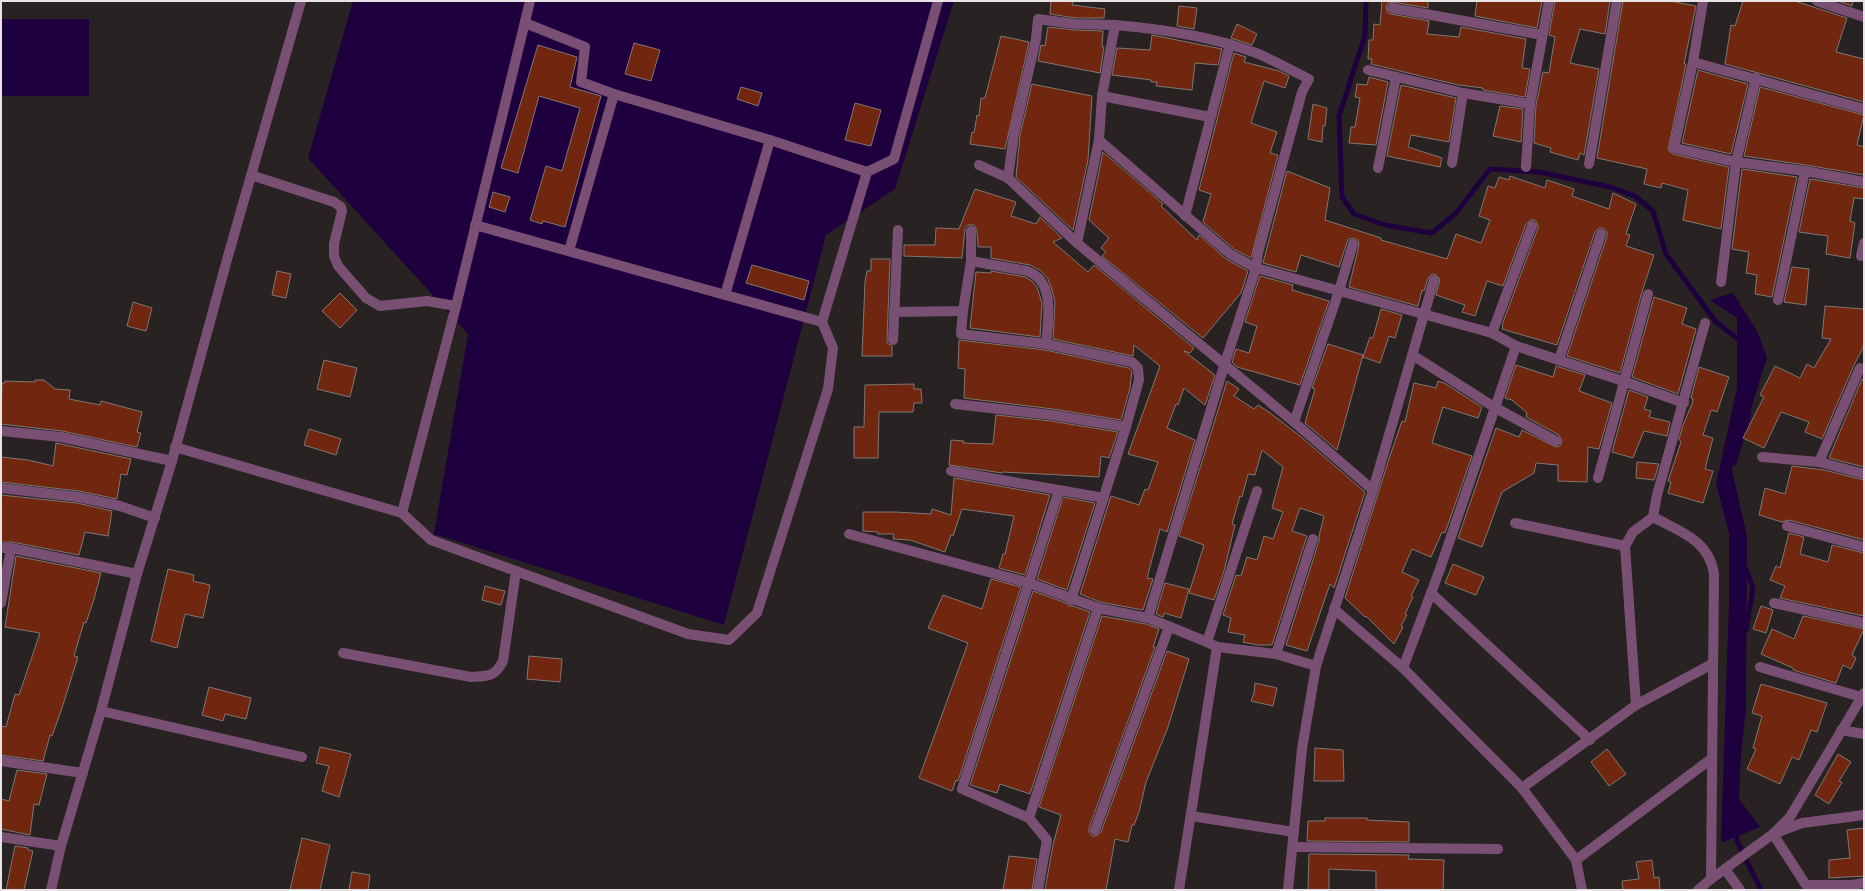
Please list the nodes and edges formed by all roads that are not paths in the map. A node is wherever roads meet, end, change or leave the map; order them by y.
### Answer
1 (301, 1) edge
2 (530, 1) edge
3 (938, 1) edge
4 (1548, 1) edge
5 (1617, 1) edge
6 (1703, 1) edge
7 (1817, 1) edge
8 (1392, 8) dead end
9 (1864, 17) edge
10 (525, 23) junction
11 (1115, 25) junction
12 (1542, 35) junction
13 (1230, 44) junction
14 (1693, 62) junction
15 (1368, 70) dead end
16 (1396, 77) junction
17 (1756, 78) junction
18 (1463, 92) junction
19 (614, 94) junction
20 (1102, 96) junction
21 (1530, 104) junction
22 (1864, 109) edge
23 (1210, 117) junction
24 (770, 140) junction
25 (1099, 140) junction
26 (1736, 162) junction
27 (1452, 164) dead end
28 (1588, 164) dead end
29 (979, 165) dead end
30 (1526, 167) dead end
31 (1378, 168) dead end
32 (1805, 171) junction
33 (866, 172) junction
34 (251, 175) junction
35 (1008, 178) junction
36 (1864, 182) edge
37 (1185, 216) junction
38 (475, 225) junction
39 (1532, 226) dead end
40 (898, 230) dead end
41 (971, 231) dead end
42 (1602, 234) dead end
43 (1077, 243) junction
44 (1864, 243) edge
45 (1353, 244) dead end
46 (569, 251) junction
47 (1861, 256) dead end
48 (971, 261) junction
49 (1256, 268) junction
50 (1434, 280) dead end
51 (1721, 282) dead end
52 (1340, 291) junction
53 (1648, 294) dead end
54 (725, 295) junction
55 (1778, 300) dead end
56 (456, 306) junction
57 (963, 311) junction
58 (894, 312) junction
59 (1424, 315) junction
60 (822, 322) junction
61 (1705, 323) dead end
62 (1492, 333) junction
63 (893, 340) dead end
64 (1046, 344) junction
65 (1516, 346) junction
66 (1414, 356) junction
67 (1559, 360) junction
68 (1224, 366) junction
69 (1860, 368) dead end
70 (1623, 381) junction
71 (1684, 403) junction
72 (955, 404) dead end
73 (1494, 407) junction
74 (1294, 422) junction
75 (1126, 427) junction
76 (1, 431) edge
77 (1556, 441) dead end
78 (176, 447) junction
79 (1762, 456) dead end
80 (172, 461) junction
81 (1819, 462) junction
82 (951, 471) dead end
83 (1864, 474) edge
84 (1598, 478) dead end
85 (1, 488) edge
86 (1059, 490) junction
87 (1373, 490) junction
88 (1257, 491) dead end
89 (1104, 498) junction
90 (402, 513) junction
91 (1653, 517) junction
92 (155, 518) junction
93 (1515, 523) dead end
94 (1787, 526) dead end
95 (849, 534) dead end
96 (1313, 538) dead end
97 (1625, 546) junction
98 (1864, 547) edge
99 (6, 548) edge
100 (516, 571) junction
101 (137, 574) junction
102 (1029, 583) junction
103 (1431, 593) junction
104 (1071, 600) junction
105 (1, 603) edge
106 (1774, 603) dead end
107 (1098, 608) junction
108 (1334, 609) junction
109 (1148, 618) junction
110 (1864, 622) edge
111 (1169, 627) junction
112 (1207, 642) junction
113 (1217, 647) junction
114 (343, 653) dead end
115 (1276, 654) junction
116 (1712, 664) junction
117 (1316, 666) junction
118 (1760, 667) dead end
119 (1403, 668) junction
120 (1863, 695) edge
121 (1636, 705) junction
122 (101, 711) junction
123 (1841, 730) junction
124 (1864, 734) edge
125 (1590, 740) junction
126 (302, 756) dead end
127 (1711, 760) junction
128 (1, 762) edge
129 (83, 773) junction
130 (1522, 788) junction
131 (1191, 816) junction
132 (1864, 816) edge
133 (1029, 818) junction
134 (1095, 830) dead end
135 (1294, 832) junction
136 (1773, 834) junction
137 (1, 837) edge
138 (61, 846) junction
139 (1293, 847) junction
140 (1498, 849) dead end
141 (1576, 860) junction
142 (1729, 866) junction
143 (1711, 879) junction
144 (1864, 883) edge
145 (1806, 888) edge
146 (51, 890) edge
147 (1038, 890) edge
148 (1179, 890) edge
149 (1288, 890) edge
150 (1582, 890) edge
151 (1698, 890) edge
152 (1740, 890) edge

1 - 34 street
2 - 10 street
3 - 33 street
4 - 12 street
5 - 28 street
6 - 14 street
7 - 9 street
8 - 12 street
10 - 19 street
10 - 38 street
11 - 13 street
11 - 20 street
11 - 35 street
12 - 21 street
13 - 23 street
13 - 49 street
14 - 17 street
14 - 26 street
15 - 16 street
16 - 18 street
16 - 31 street
17 - 22 street
17 - 26 street
18 - 21 street
18 - 27 street
19 - 24 street
19 - 46 street
20 - 23 street
20 - 25 street
21 - 30 street
23 - 37 street
24 - 33 street
24 - 54 street
25 - 37 street
25 - 43 street
26 - 32 street
26 - 51 street
29 - 35 street
32 - 36 street
32 - 55 street
33 - 60 street
34 - 56 street
34 - 78 street
35 - 43 street
37 - 49 street
38 - 46 street
38 - 56 street
39 - 62 street
40 - 58 street
41 - 48 street
42 - 67 street
43 - 68 street
44 - 47 street
45 - 52 street
46 - 54 street
48 - 57 street
48 - 64 street
49 - 52 street
49 - 68 street
50 - 59 street
52 - 59 street
52 - 74 street
53 - 70 street
54 - 60 street
56 - 90 street
57 - 58 street
57 - 64 street
58 - 63 street
59 - 62 street
59 - 66 street
60 - 100 street
61 - 71 street
62 - 65 street
64 - 75 street
65 - 67 street
65 - 73 street
66 - 73 street
66 - 87 street
67 - 70 street
68 - 74 street
68 - 109 street
69 - 81 street
70 - 71 street
70 - 84 street
71 - 91 street
72 - 75 street
73 - 77 street
73 - 103 street
74 - 87 street
75 - 89 street
76 - 80 street
78 - 80 street
78 - 90 street
79 - 81 street
80 - 92 street
81 - 83 street
82 - 86 street
85 - 92 street
86 - 89 street
86 - 102 street
87 - 108 street
88 - 112 street
89 - 104 street
90 - 100 street
91 - 97 street
91 - 116 street
92 - 101 street
93 - 97 street
94 - 98 street
95 - 102 street
96 - 115 street
97 - 121 street
99 - 101 street
99 - 105 street
100 - 114 street
101 - 122 street
102 - 104 street
102 - 133 street
103 - 119 street
103 - 125 street
104 - 107 street
106 - 110 street
107 - 109 street
107 - 133 street
108 - 117 street
108 - 119 street
109 - 111 street
111 - 112 street
111 - 134 street
112 - 113 street
113 - 115 street
113 - 131 street
115 - 117 street
116 - 121 street
116 - 127 street
117 - 135 street
118 - 120 street
119 - 130 street
120 - 123 street
121 - 125 street
122 - 126 street
122 - 129 street
123 - 124 street
123 - 136 street
125 - 130 street
127 - 141 street
127 - 143 street
128 - 129 street
129 - 138 street
130 - 141 street
131 - 135 street
131 - 148 street
132 - 136 street
133 - 147 street
135 - 139 street
136 - 142 street
136 - 145 street
137 - 138 street
138 - 146 street
139 - 140 street
139 - 149 street
141 - 150 street
142 - 143 street
142 - 152 street
143 - 151 street
144 - 145 street

